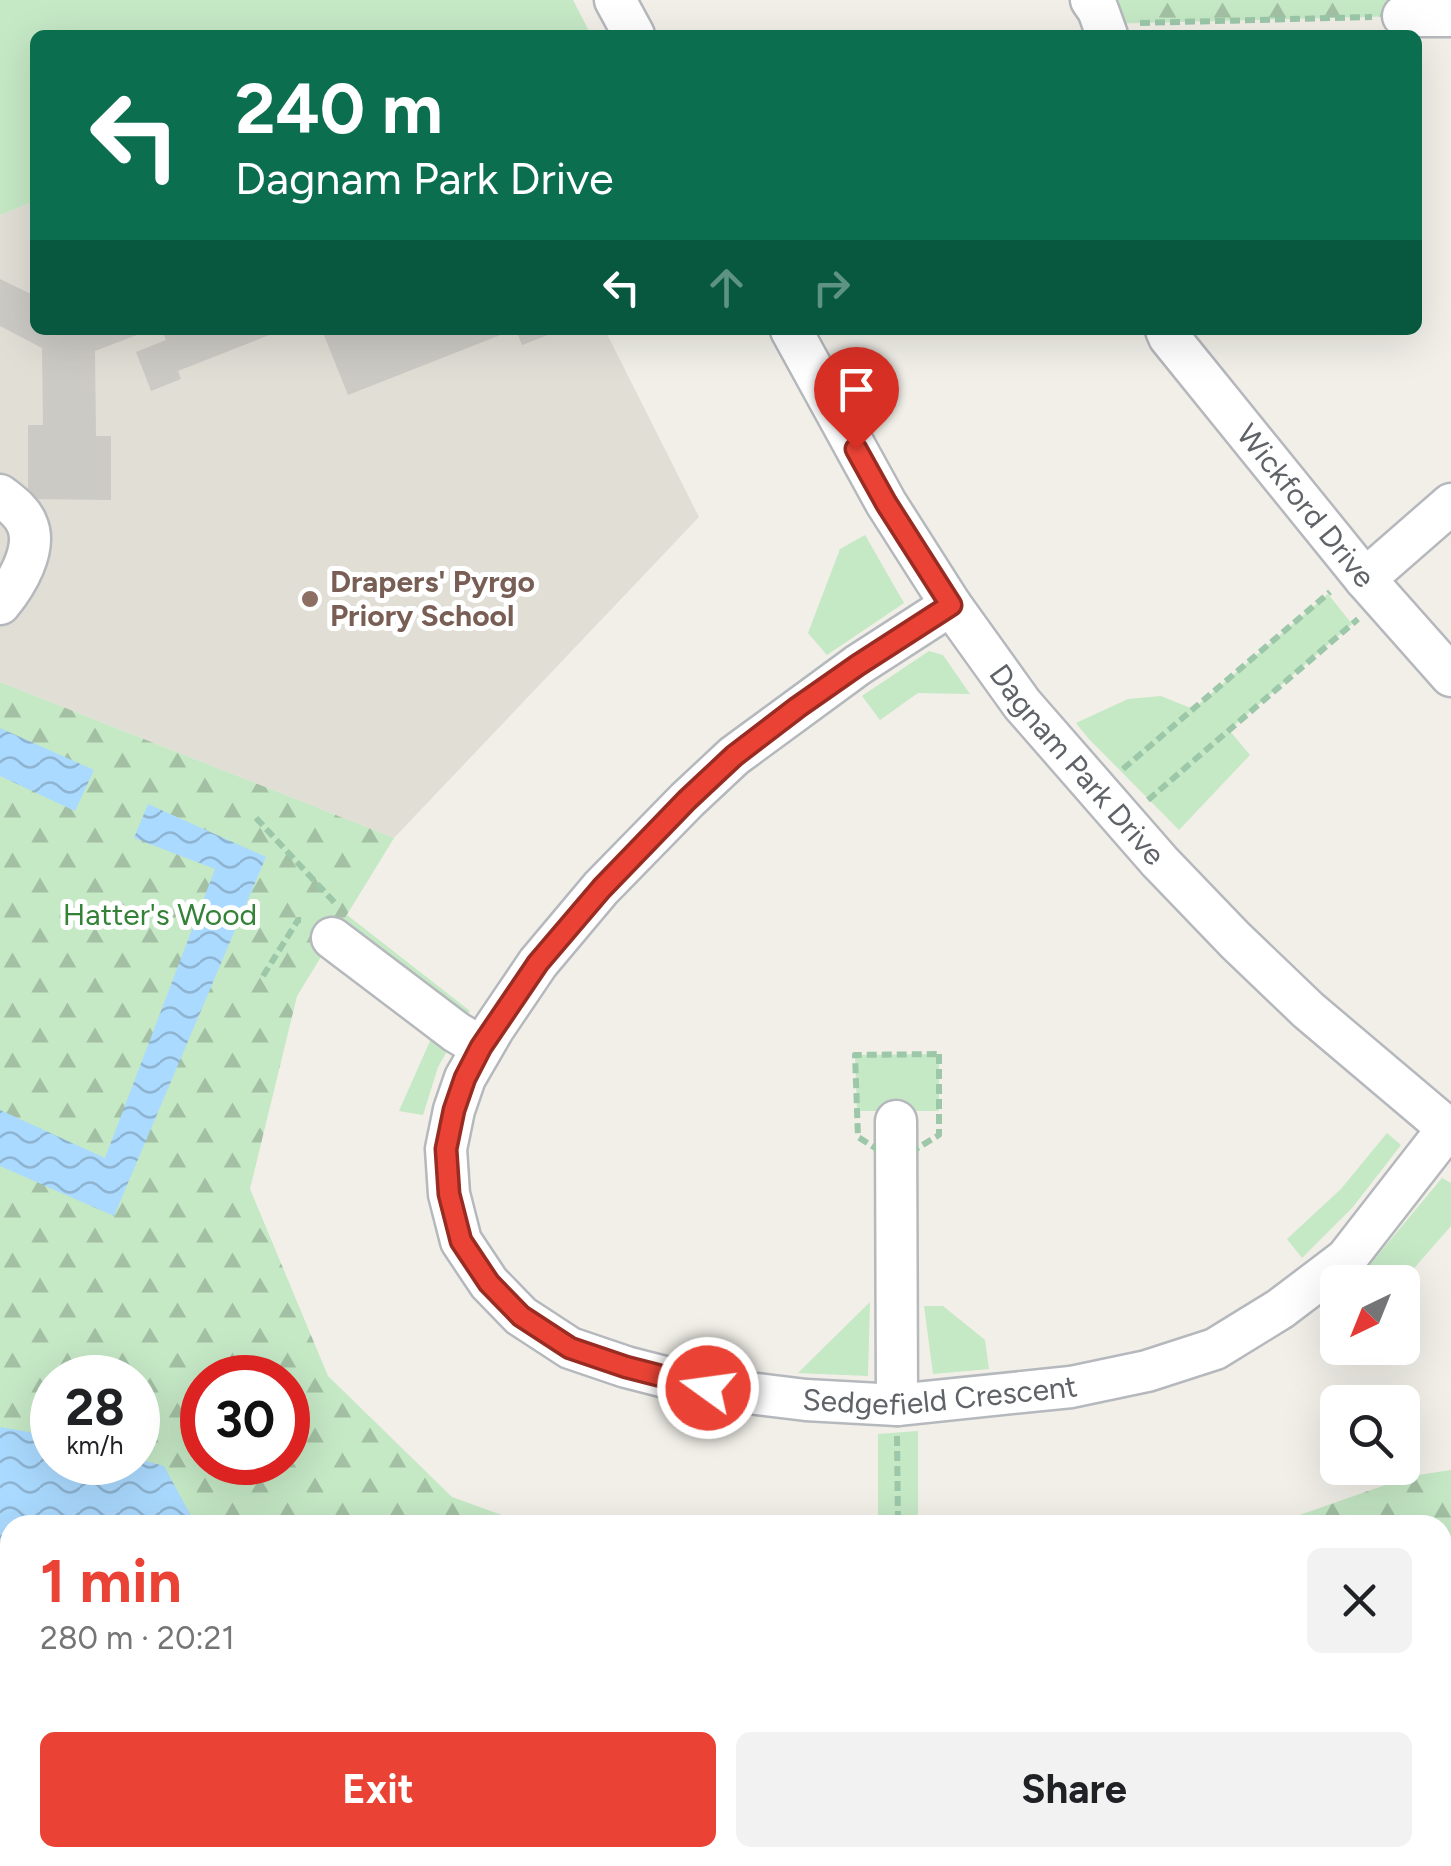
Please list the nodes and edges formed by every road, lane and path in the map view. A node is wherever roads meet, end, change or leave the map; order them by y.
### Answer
1 (615, 0) edge
2 (1404, 16) joint
3 (1451, 16) edge
4 (1101, 20) edge
5 (631, 30) edge
6 (794, 335) edge
7 (1168, 335) edge
8 (0, 495) edge
9 (1451, 504) edge
10 (1368, 582) junction
11 (0, 604) edge
12 (951, 605) junction
13 (1451, 676) edge
14 (1098, 790) junction
15 (256, 818) dead end
16 (1124, 821) junction
17 (340, 927) joint
18 (481, 1047) junction
19 (896, 1121) dead end
20 (1449, 1129) edge
21 (897, 1405) junction
22 (898, 1515) edge

1 - 5 street
2 - 3 street
2 - 4 path
6 - 12 street, Dagnam Park Drive
7 - 10 street, Wickford Drive
8 - 11 street
9 - 10 street
10 - 13 street, Wickford Drive
10 - 14 path
10 - 16 path
12 - 14 street, Dagnam Park Drive
12 - 18 street, Sedgefield Crescent
14 - 16 street, Dagnam Park Drive
15 - 17 path
16 - 20 street, Dagnam Park Drive
17 - 18 street
18 - 21 street, Sedgefield Crescent
19 - 21 street
20 - 21 street, Sedgefield Crescent
21 - 22 path

